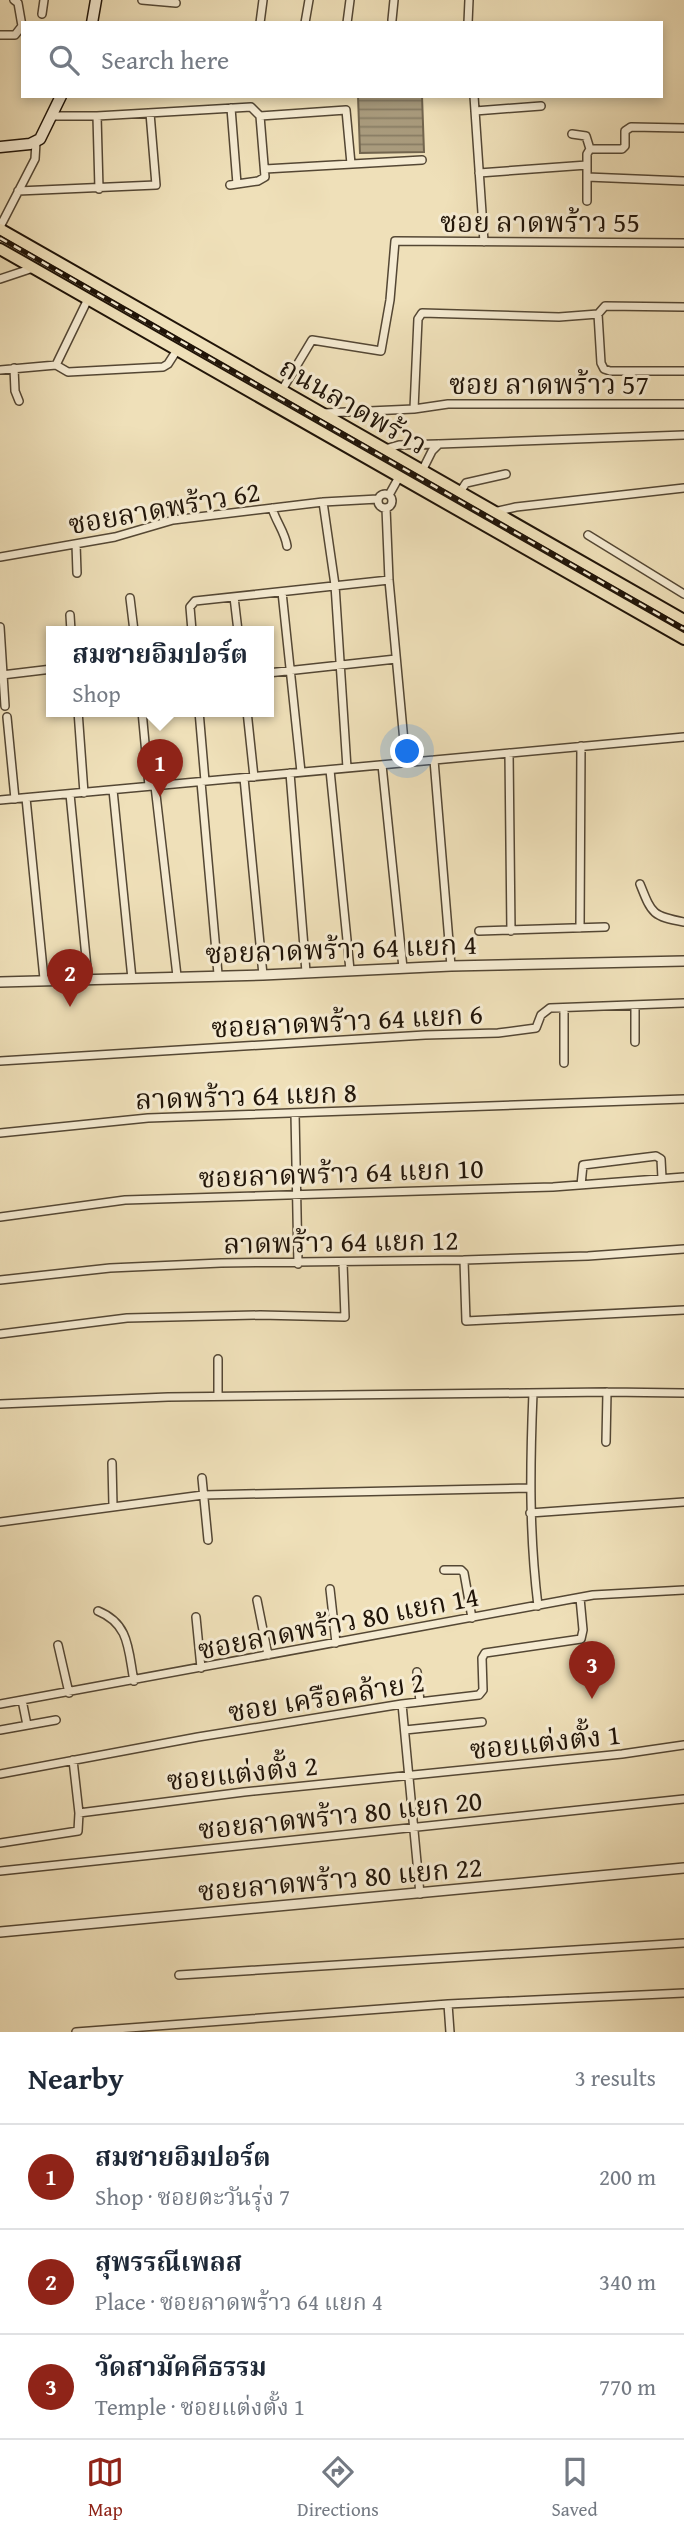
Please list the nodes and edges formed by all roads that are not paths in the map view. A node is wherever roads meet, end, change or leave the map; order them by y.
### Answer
1 (14, 0) edge
2 (44, 0) edge
3 (96, 0) edge
4 (142, 0) edge
5 (263, 0) edge
6 (309, 0) edge
7 (350, 0) edge
8 (394, 0) edge
9 (469, 0) edge
10 (176, 3) dead end
11 (42, 14) dead end
12 (392, 20) dead end
13 (21, 21) edge
14 (92, 21) edge
15 (260, 21) edge
16 (305, 21) edge
17 (347, 21) edge
18 (468, 21) edge
19 (21, 27) edge
20 (0, 35) edge
21 (60, 98) edge
22 (251, 98) edge
23 (474, 98) edge
24 (541, 106) dead end
25 (251, 107) junction
26 (231, 108) junction
27 (475, 111) junction
28 (150, 113) junction
29 (52, 116) junction
30 (97, 116) junction
31 (260, 116) junction
32 (684, 128) edge
33 (572, 134) dead end
34 (36, 142) junction
35 (0, 147) edge
36 (590, 149) junction
37 (422, 160) dead end
38 (351, 164) junction
39 (587, 165) junction
40 (265, 169) junction
41 (479, 173) junction
42 (587, 177) junction
43 (684, 181) edge
44 (99, 189) junction
45 (18, 191) junction
46 (587, 201) dead end
47 (0, 228) edge
48 (484, 242) junction
49 (684, 243) edge
50 (0, 249) edge
51 (33, 268) junction
52 (0, 279) edge
53 (88, 299) junction
54 (684, 307) edge
55 (598, 314) junction
56 (177, 349) junction
57 (56, 365) junction
58 (14, 368) junction
59 (0, 370) edge
60 (684, 371) edge
61 (282, 390) junction
62 (19, 401) dead end
63 (273, 404) junction
64 (684, 404) edge
65 (414, 409) junction
66 (324, 414) junction
67 (684, 435) edge
68 (439, 444) junction
69 (385, 449) junction
70 (422, 471) junction
71 (506, 474) dead end
72 (399, 477) junction
73 (684, 488) edge
74 (460, 492) junction
75 (389, 495) junction
76 (378, 499) junction
77 (323, 502) junction
78 (272, 508) junction
79 (386, 508) junction
80 (494, 512) junction
81 (588, 535) dead end
82 (76, 544) junction
83 (287, 546) dead end
84 (0, 557) edge
85 (78, 573) dead end
86 (389, 580) junction
87 (335, 585) junction
88 (282, 592) junction
89 (684, 594) edge
90 (234, 597) junction
91 (130, 598) dead end
92 (70, 615) dead end
93 (684, 620) edge
94 (71, 626) edge
95 (133, 626) edge
96 (192, 626) edge
97 (237, 626) edge
98 (0, 627) edge
99 (684, 639) edge
100 (396, 659) junction
101 (341, 666) junction
102 (46, 670) edge
103 (290, 671) junction
104 (274, 672) edge
105 (2, 675) edge
106 (5, 706) dead end
107 (7, 717) dead end
108 (78, 717) edge
109 (143, 717) edge
110 (199, 717) edge
111 (248, 717) edge
112 (684, 737) edge
113 (581, 746) junction
114 (509, 753) junction
115 (434, 760) junction
116 (406, 763) junction
117 (382, 765) junction
118 (347, 768) junction
119 (330, 770) junction
120 (301, 772) junction
121 (290, 773) junction
122 (254, 777) junction
123 (244, 778) junction
124 (203, 781) junction
125 (152, 786) junction
126 (113, 790) junction
127 (84, 793) junction
128 (70, 794) junction
129 (26, 798) junction
130 (15, 799) junction
131 (0, 800) edge
132 (640, 884) dead end
133 (684, 922) edge
134 (606, 927) dead end
135 (579, 928) junction
136 (478, 931) dead end
137 (511, 931) junction
138 (684, 961) edge
139 (451, 966) junction
140 (403, 968) junction
141 (350, 970) junction
142 (306, 972) junction
143 (218, 974) junction
144 (263, 975) junction
145 (177, 976) junction
146 (88, 978) junction
147 (44, 979) junction
148 (132, 979) junction
149 (0, 982) edge
150 (684, 1003) edge
151 (635, 1005) junction
152 (564, 1008) junction
153 (635, 1042) dead end
154 (0, 1061) edge
155 (564, 1063) dead end
156 (684, 1098) edge
157 (295, 1113) junction
158 (0, 1133) edge
159 (684, 1177) edge
160 (662, 1178) junction
161 (581, 1185) junction
162 (296, 1195) junction
163 (0, 1216) edge
164 (684, 1249) edge
165 (464, 1260) junction
166 (343, 1263) junction
167 (298, 1264) junction
168 (0, 1280) edge
169 (684, 1310) edge
170 (0, 1335) edge
171 (218, 1359) dead end
172 (607, 1392) junction
173 (533, 1393) junction
174 (684, 1393) edge
175 (218, 1396) junction
176 (0, 1404) edge
177 (606, 1442) dead end
178 (111, 1463) dead end
179 (202, 1478) dead end
180 (529, 1488) junction
181 (203, 1495) junction
182 (684, 1502) edge
183 (113, 1506) junction
184 (530, 1513) junction
185 (0, 1522) edge
186 (208, 1540) dead end
187 (444, 1570) dead end
188 (330, 1589) dead end
189 (684, 1590) edge
190 (580, 1598) junction
191 (257, 1600) dead end
192 (538, 1606) junction
193 (98, 1611) dead end
194 (196, 1617) dead end
195 (472, 1618) junction
196 (336, 1643) junction
197 (58, 1645) dead end
198 (268, 1656) junction
199 (201, 1668) junction
200 (417, 1672) dead end
201 (134, 1681) junction
202 (69, 1693) junction
203 (22, 1700) junction
204 (419, 1702) junction
205 (0, 1704) edge
206 (402, 1704) junction
207 (56, 1720) dead end
208 (482, 1722) dead end
209 (27, 1725) junction
210 (0, 1730) edge
211 (405, 1730) junction
212 (684, 1745) edge
213 (72, 1760) junction
214 (0, 1774) edge
215 (410, 1776) junction
216 (684, 1799) edge
217 (79, 1812) junction
218 (415, 1827) junction
219 (0, 1843) edge
220 (684, 1868) edge
221 (0, 1871) edge
222 (420, 1894) junction
223 (0, 1932) edge
224 (684, 1943) edge
225 (179, 1975) dead end
226 (684, 1993) edge
227 (448, 2004) junction
228 (76, 2032) edge
229 (450, 2032) edge

1 - 13 street
2 - 11 street
3 - 14 main road
4 - 10 street
5 - 15 street
6 - 16 street
7 - 17 street
8 - 12 street
9 - 18 street
19 - 20 street
21 - 29 main road
22 - 25 street
23 - 27 street
24 - 27 street
25 - 26 street
25 - 31 street
26 - 28 street
26 - 40 street
27 - 41 street
28 - 30 street
28 - 44 street
29 - 30 street
29 - 34 main road
30 - 44 street
31 - 38 street
31 - 40 street
32 - 36 street
33 - 36 street
34 - 35 main road
34 - 45 street
36 - 39 street
37 - 38 street
38 - 40 street
39 - 41 street
39 - 42 street
41 - 48 street
42 - 43 street
42 - 46 street
44 - 45 street
45 - 47 street
47 - 61 main road, ถนนลาดพร้าว
48 - 49 street, ซอย ลาดพร้าว 55
48 - 61 street, ซอย ลาดพร้าว 55
50 - 51 main road, ถนนลาดพร้าว
51 - 52 street
51 - 53 main road, ถนนลาดพร้าว
53 - 56 main road, ถนนลาดพร้าว
53 - 57 street
54 - 55 street, ซอย ลาดพร้าว 57
55 - 60 street, ซอย ลาดพร้าว 57
55 - 65 street, ซอย ลาดพร้าว 57
56 - 57 street
56 - 63 main road, ถนนลาดพร้าว
57 - 58 street
58 - 59 street
58 - 62 street
61 - 63 main road
61 - 66 main road, ถนนลาดพร้าว
63 - 72 main road, ถนนลาดพร้าว
64 - 65 street, ซอย ลาดพร้าว 57
65 - 66 street, ซอย ลาดพร้าว 57
66 - 69 main road, ถนนลาดพร้าว
67 - 68 street
68 - 69 street
68 - 70 street
69 - 70 main road, ถนนลาดพร้าว
70 - 74 main road, ถนนลาดพร้าว
71 - 74 street
72 - 75 street
72 - 99 main road, ถนนลาดพร้าว
73 - 80 street
74 - 80 main road, ถนนลาดพร้าว
75 - 76 street, ซอยลาดพร้าว 62
75 - 79 street
76 - 77 street, ซอยลาดพร้าว 62
76 - 79 street
77 - 78 street, ซอยลาดพร้าว 62
77 - 87 street
78 - 82 street, ซอยลาดพร้าว 62
78 - 83 street
79 - 86 street
80 - 93 main road, ถนนลาดพร้าว
81 - 89 street
82 - 84 street, ซอยลาดพร้าว 62
82 - 85 street
86 - 87 street
86 - 100 street
87 - 88 street
87 - 101 street
88 - 90 street
88 - 103 street
90 - 96 street
90 - 97 street
91 - 95 street
92 - 94 street
98 - 105 street
100 - 101 street
100 - 116 street
101 - 103 street
101 - 118 street
102 - 105 street
103 - 104 street
103 - 120 street
105 - 106 street
107 - 130 street
108 - 127 street
109 - 125 street
110 - 124 street
111 - 122 street
112 - 113 street
113 - 114 street
113 - 135 street
114 - 115 street
114 - 137 street
115 - 116 street
115 - 139 street
116 - 117 street
117 - 118 street
117 - 140 street
118 - 119 street
119 - 120 street
119 - 141 street
120 - 121 street
121 - 122 street
121 - 142 street
122 - 123 street
123 - 124 street
123 - 144 street
124 - 125 street
124 - 143 street
125 - 126 street
125 - 145 street
126 - 127 street
126 - 148 street
127 - 128 street
128 - 129 street
128 - 146 street
129 - 130 street
129 - 147 street
130 - 131 street
132 - 133 street
134 - 135 street
135 - 137 street
136 - 137 street
138 - 139 street, ซอยลาดพร้าว 64 แยก 4
139 - 140 street, ซอยลาดพร้าว 64 แยก 4
140 - 141 street, ซอยลาดพร้าว 64 แยก 4
141 - 142 street, ซอยลาดพร้าว 64 แยก 4
142 - 144 street, ซอยลาดพร้าว 64 แยก 4
143 - 144 street, ซอยลาดพร้าว 64 แยก 4
143 - 145 street, ซอยลาดพร้าว 64 แยก 4
145 - 148 street, ซอยลาดพร้าว 64 แยก 4
146 - 147 street, ซอยลาดพร้าว 64 แยก 4
146 - 148 street, ซอยลาดพร้าว 64 แยก 4
147 - 149 street, ซอยลาดพร้าว 64 แยก 4
150 - 151 street, ซอยลาดพร้าว 64 แยก 6
151 - 152 street, ซอยลาดพร้าว 64 แยก 6
151 - 153 street
152 - 154 street, ซอยลาดพร้าว 64 แยก 6
152 - 155 street
156 - 157 street, ลาดพร้าว 64 แยก 8
157 - 158 street, ลาดพร้าว 64 แยก 8
157 - 162 street
159 - 160 street, ซอยลาดพร้าว 64 แยก 10
160 - 161 street, ซอยลาดพร้าว 64 แยก 10
160 - 161 street
161 - 162 street, ซอยลาดพร้าว 64 แยก 10
162 - 163 street, ซอยลาดพร้าว 64 แยก 10
162 - 167 street
164 - 165 street, ลาดพร้าว 64 แยก 12
165 - 166 street, ลาดพร้าว 64 แยก 12
165 - 169 street
166 - 167 street, ลาดพร้าว 64 แยก 12
166 - 170 street
167 - 168 street, ลาดพร้าว 64 แยก 12
171 - 175 street
172 - 173 street
172 - 174 street
172 - 177 street
173 - 175 street
173 - 180 street
175 - 176 street
178 - 183 street
179 - 181 street
180 - 181 street
180 - 184 street
181 - 183 street
181 - 186 street
182 - 184 street
183 - 185 street
184 - 192 street
187 - 195 street
188 - 196 street
189 - 190 street, ซอยลาดพร้าว 80 แยก 14
190 - 192 street, ซอยลาดพร้าว 80 แยก 14
190 - 204 street, ซอย เครือคล้าย 2
191 - 198 street
192 - 195 street, ซอยลาดพร้าว 80 แยก 14
193 - 201 street
194 - 199 street
195 - 196 street, ซอยลาดพร้าว 80 แยก 14
196 - 198 street, ซอยลาดพร้าว 80 แยก 14
197 - 202 street
198 - 199 street, ซอยลาดพร้าว 80 แยก 14
199 - 201 street, ซอยลาดพร้าว 80 แยก 14
200 - 204 street
201 - 202 street, ซอยลาดพร้าว 80 แยก 14
202 - 203 street, ซอยลาดพร้าว 80 แยก 14
203 - 205 street, ซอยลาดพร้าว 80 แยก 14
203 - 209 street
204 - 206 street, ซอย เครือคล้าย 2
206 - 211 street
206 - 213 street, ซอย เครือคล้าย 2
207 - 209 street
208 - 211 street
209 - 210 street
211 - 215 street
212 - 215 street, ซอยแต่งตั้ง 1
213 - 214 street, ซอย เครือคล้าย 2
213 - 217 street
215 - 217 street, ซอยแต่งตั้ง 2
215 - 218 street
216 - 218 street, ซอยลาดพร้าว 80 แยก 20
217 - 219 street
218 - 221 street, ซอยลาดพร้าว 80 แยก 20
218 - 222 street
220 - 222 street, ซอยลาดพร้าว 80 แยก 22
222 - 223 street, ซอยลาดพร้าว 80 แยก 22
224 - 225 street
226 - 227 street
227 - 228 street
227 - 229 street

